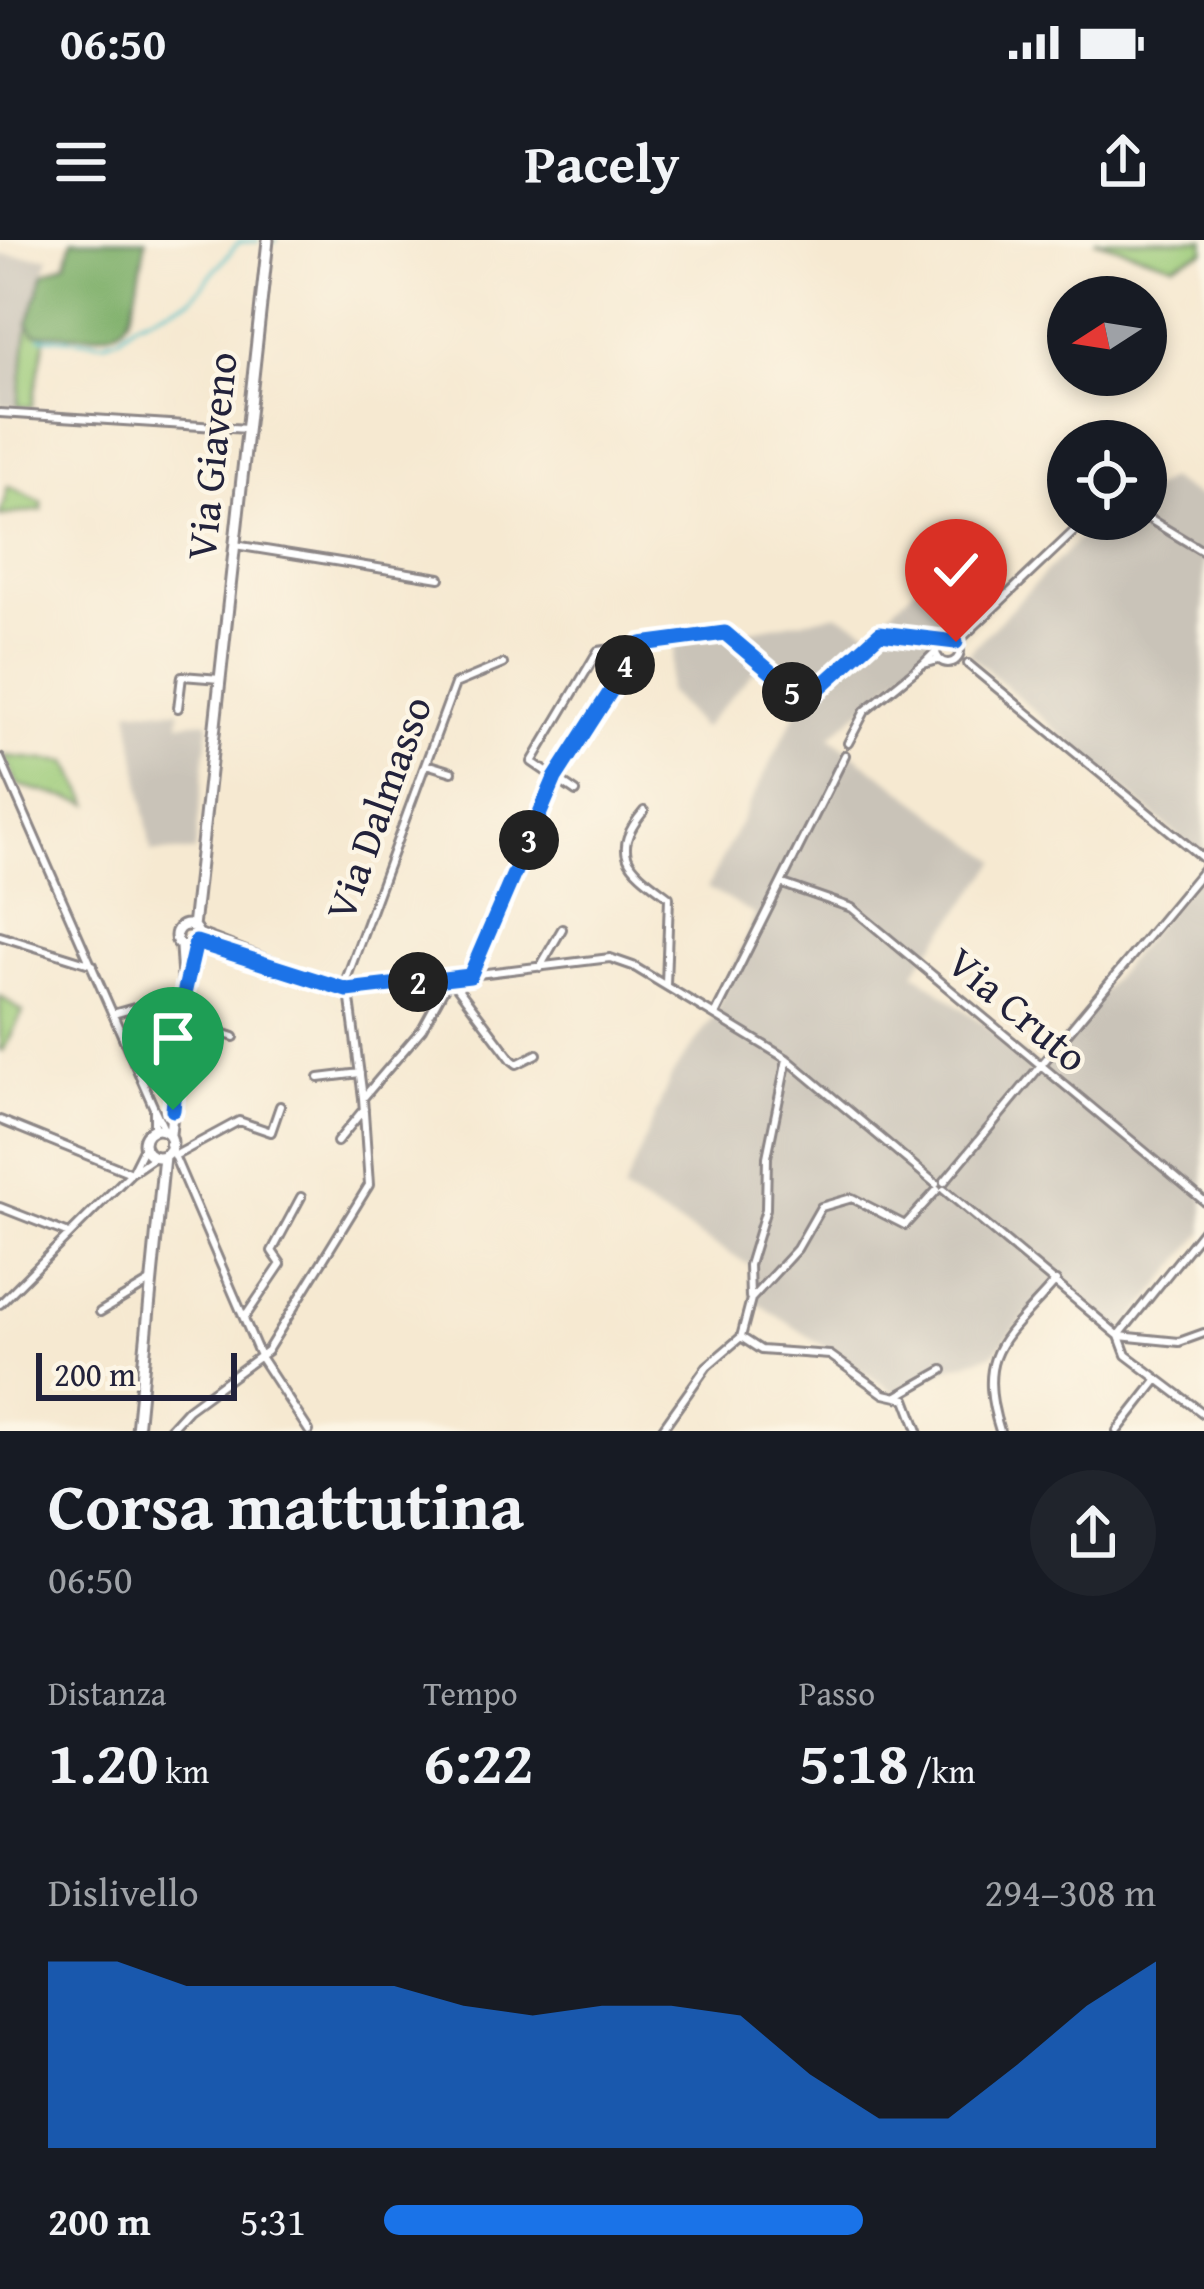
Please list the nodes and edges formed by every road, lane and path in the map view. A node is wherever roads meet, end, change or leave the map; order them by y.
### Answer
1 (268, 240) edge
2 (0, 413) edge
3 (247, 429) junction
4 (1167, 530) edge
5 (1065, 540) edge
6 (235, 545) junction
7 (1204, 552) edge
8 (440, 578) dead end
9 (637, 646) junction
10 (958, 647) junction
11 (938, 651) junction
12 (954, 662) junction
13 (503, 664) dead end
14 (968, 664) junction
15 (220, 679) junction
16 (178, 708) dead end
17 (848, 743) dead end
18 (845, 755) dead end
19 (0, 758) edge
20 (426, 764) junction
21 (452, 772) dead end
22 (555, 778) junction
23 (576, 792) dead end
24 (644, 811) dead end
25 (1204, 864) edge
26 (783, 884) junction
27 (562, 929) dead end
28 (0, 936) edge
29 (191, 936) junction
30 (93, 965) junction
31 (540, 967) junction
32 (470, 976) junction
33 (450, 978) junction
34 (667, 986) junction
35 (347, 990) junction
36 (184, 994) junction
37 (183, 1013) junction
38 (113, 1014) junction
39 (715, 1015) junction
40 (234, 1037) dead end
41 (537, 1054) dead end
42 (787, 1059) junction
43 (1040, 1067) junction
44 (360, 1072) junction
45 (320, 1078) dead end
46 (363, 1099) junction
47 (280, 1106) dead end
48 (364, 1108) junction
49 (0, 1120) edge
50 (164, 1134) junction
51 (337, 1142) dead end
52 (145, 1145) junction
53 (178, 1154) junction
54 (158, 1157) junction
55 (131, 1173) junction
56 (940, 1186) junction
57 (301, 1197) dead end
58 (1204, 1201) edge
59 (0, 1207) edge
60 (1204, 1229) edge
61 (69, 1234) junction
62 (153, 1280) junction
63 (1056, 1281) junction
64 (2, 1298) edge
65 (751, 1299) junction
66 (100, 1312) dead end
67 (245, 1317) junction
68 (1204, 1333) edge
69 (1119, 1336) junction
70 (741, 1337) junction
71 (261, 1358) junction
72 (943, 1370) dead end
73 (1156, 1380) junction
74 (899, 1395) junction
75 (1204, 1414) edge
76 (137, 1431) edge
77 (168, 1431) edge
78 (309, 1431) edge
79 (662, 1431) edge
80 (918, 1431) edge
81 (1000, 1431) edge
82 (1117, 1431) edge

1 - 3 main road, Via Giaveno
2 - 3 street
3 - 6 main road, Via Giaveno
4 - 7 street
5 - 10 street
6 - 8 street
6 - 15 main road, Via Giaveno
9 - 11 street
9 - 22 street
9 - 22 street
10 - 11 street
10 - 12 street
10 - 14 street
11 - 12 street
11 - 17 street
12 - 14 street
13 - 20 street, Via Dalmasso
14 - 25 street
15 - 16 street
15 - 29 main road, Via Giaveno
18 - 26 street
19 - 30 street
20 - 21 street
20 - 35 street, Via Dalmasso
22 - 23 street
22 - 32 street
24 - 34 street
25 - 43 street
26 - 39 street
26 - 43 street, Via Cruto
27 - 31 street
28 - 30 street
29 - 35 street
29 - 36 main road, Via Giaveno
30 - 38 street
31 - 32 street
31 - 34 street
32 - 33 street
33 - 35 street
33 - 41 street
33 - 46 street
34 - 39 street
35 - 44 street, Via Dalmasso
36 - 37 main road, Via Giaveno
36 - 38 street
37 - 40 street
37 - 50 main road, Via Giaveno
38 - 50 street
39 - 42 street
42 - 56 street
42 - 65 street
43 - 56 street
43 - 58 street, Via Cruto
44 - 45 street
44 - 46 street, Via Dalmasso
46 - 48 street, Via Dalmasso
47 - 53 street
48 - 51 street
48 - 71 street, Via Dalmasso
49 - 55 street
50 - 52 main road
50 - 53 street
50 - 54 main road
52 - 54 main road
52 - 55 street
53 - 54 street
53 - 67 street
54 - 55 street
54 - 62 main road
55 - 61 street
56 - 63 street
56 - 65 street
57 - 67 street
59 - 61 street
60 - 69 street
61 - 64 street
62 - 66 street
62 - 76 main road
63 - 69 street
63 - 81 street
65 - 70 street
67 - 71 street
68 - 69 street
69 - 73 street
70 - 74 street
70 - 79 street
71 - 77 street
71 - 78 street
72 - 74 street
73 - 75 street
73 - 82 street
74 - 80 street

